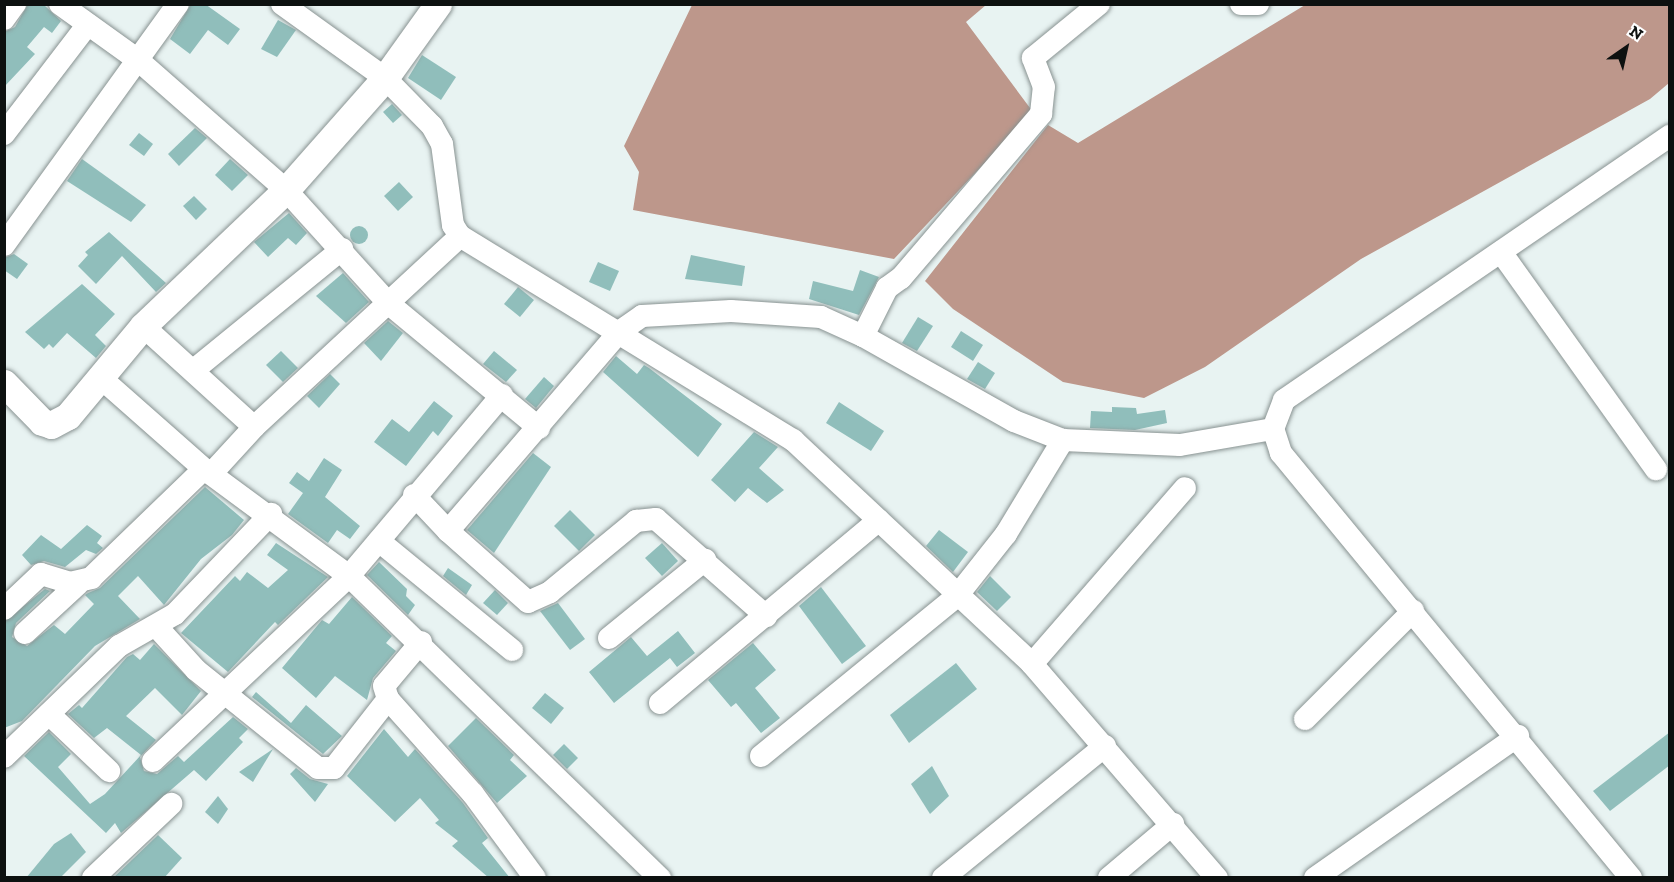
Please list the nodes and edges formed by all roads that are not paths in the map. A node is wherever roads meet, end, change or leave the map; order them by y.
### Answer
1 (15, 4) edge
2 (60, 4) edge
3 (178, 4) edge
4 (282, 4) edge
5 (438, 4) edge
6 (1099, 4) edge
7 (1241, 4) edge
8 (1258, 4) edge
9 (4, 19) edge
10 (88, 24) junction
11 (138, 60) junction
12 (385, 78) junction
13 (4, 134) edge
14 (1670, 136) edge
15 (286, 190) junction
16 (12, 213) edge
17 (460, 236) junction
18 (4, 245) edge
19 (342, 249) junction
20 (1501, 252) junction
21 (388, 303) junction
22 (143, 326) junction
23 (620, 332) junction
24 (863, 336) junction
25 (195, 369) junction
26 (102, 379) junction
27 (4, 383) edge
28 (502, 395) junction
29 (254, 427) junction
30 (539, 429) junction
31 (1273, 429) junction
32 (1063, 440) junction
33 (1656, 469) dead end
34 (207, 471) junction
35 (1185, 488) dead end
36 (414, 495) junction
37 (271, 514) junction
38 (879, 520) junction
39 (448, 531) junction
40 (379, 542) junction
41 (705, 560) junction
42 (350, 576) junction
43 (78, 584) junction
44 (957, 596) junction
45 (4, 609) edge
46 (1413, 610) junction
47 (766, 616) junction
48 (156, 626) junction
49 (25, 633) dead end
50 (609, 638) dead end
51 (421, 642) junction
52 (512, 650) dead end
53 (1032, 664) junction
54 (228, 692) junction
55 (388, 699) junction
56 (660, 703) dead end
57 (49, 714) junction
58 (1305, 719) dead end
59 (1518, 736) junction
60 (1105, 746) junction
61 (761, 756) dead end
62 (4, 757) edge
63 (153, 761) dead end
64 (109, 771) dead end
65 (171, 804) dead end
66 (1173, 824) junction
67 (93, 878) edge
68 (535, 878) edge
69 (660, 878) edge
70 (943, 878) edge
71 (1109, 878) edge
72 (1217, 878) edge
73 (1315, 878) edge
74 (1631, 878) edge

1 - 9 street
2 - 10 street
3 - 11 street
4 - 12 street
5 - 12 main road
6 - 24 street
7 - 8 street
10 - 11 street
10 - 13 street
11 - 15 street
11 - 16 street
12 - 15 main road
12 - 17 street
14 - 20 street
15 - 19 street
15 - 22 main road
16 - 18 street
17 - 21 street
17 - 23 street
19 - 21 street
19 - 25 street
20 - 31 street
20 - 33 street
21 - 28 street
21 - 29 street
22 - 25 street
22 - 26 main road
23 - 24 street
23 - 30 street
23 - 38 street
24 - 32 street
25 - 29 street
26 - 27 main road
26 - 34 street
28 - 30 street
28 - 36 street
29 - 34 street
30 - 39 street
31 - 32 street
31 - 46 street
32 - 44 street
34 - 37 street
34 - 43 street
35 - 53 street
36 - 39 street
36 - 40 street
37 - 42 street
37 - 48 street
38 - 44 street
38 - 47 street
39 - 41 street
40 - 42 street
40 - 52 street
41 - 47 street
41 - 50 street
42 - 51 street
42 - 54 street
43 - 45 street
43 - 49 street
44 - 53 street
44 - 61 street
46 - 58 street
46 - 59 street
47 - 56 street
48 - 54 street
48 - 57 street
51 - 55 street
51 - 69 street
53 - 60 street
54 - 55 street
54 - 63 street
55 - 68 street
57 - 62 street
57 - 64 street
59 - 73 street
59 - 74 street
60 - 66 street
60 - 70 street
65 - 67 street
66 - 71 street
66 - 72 street

